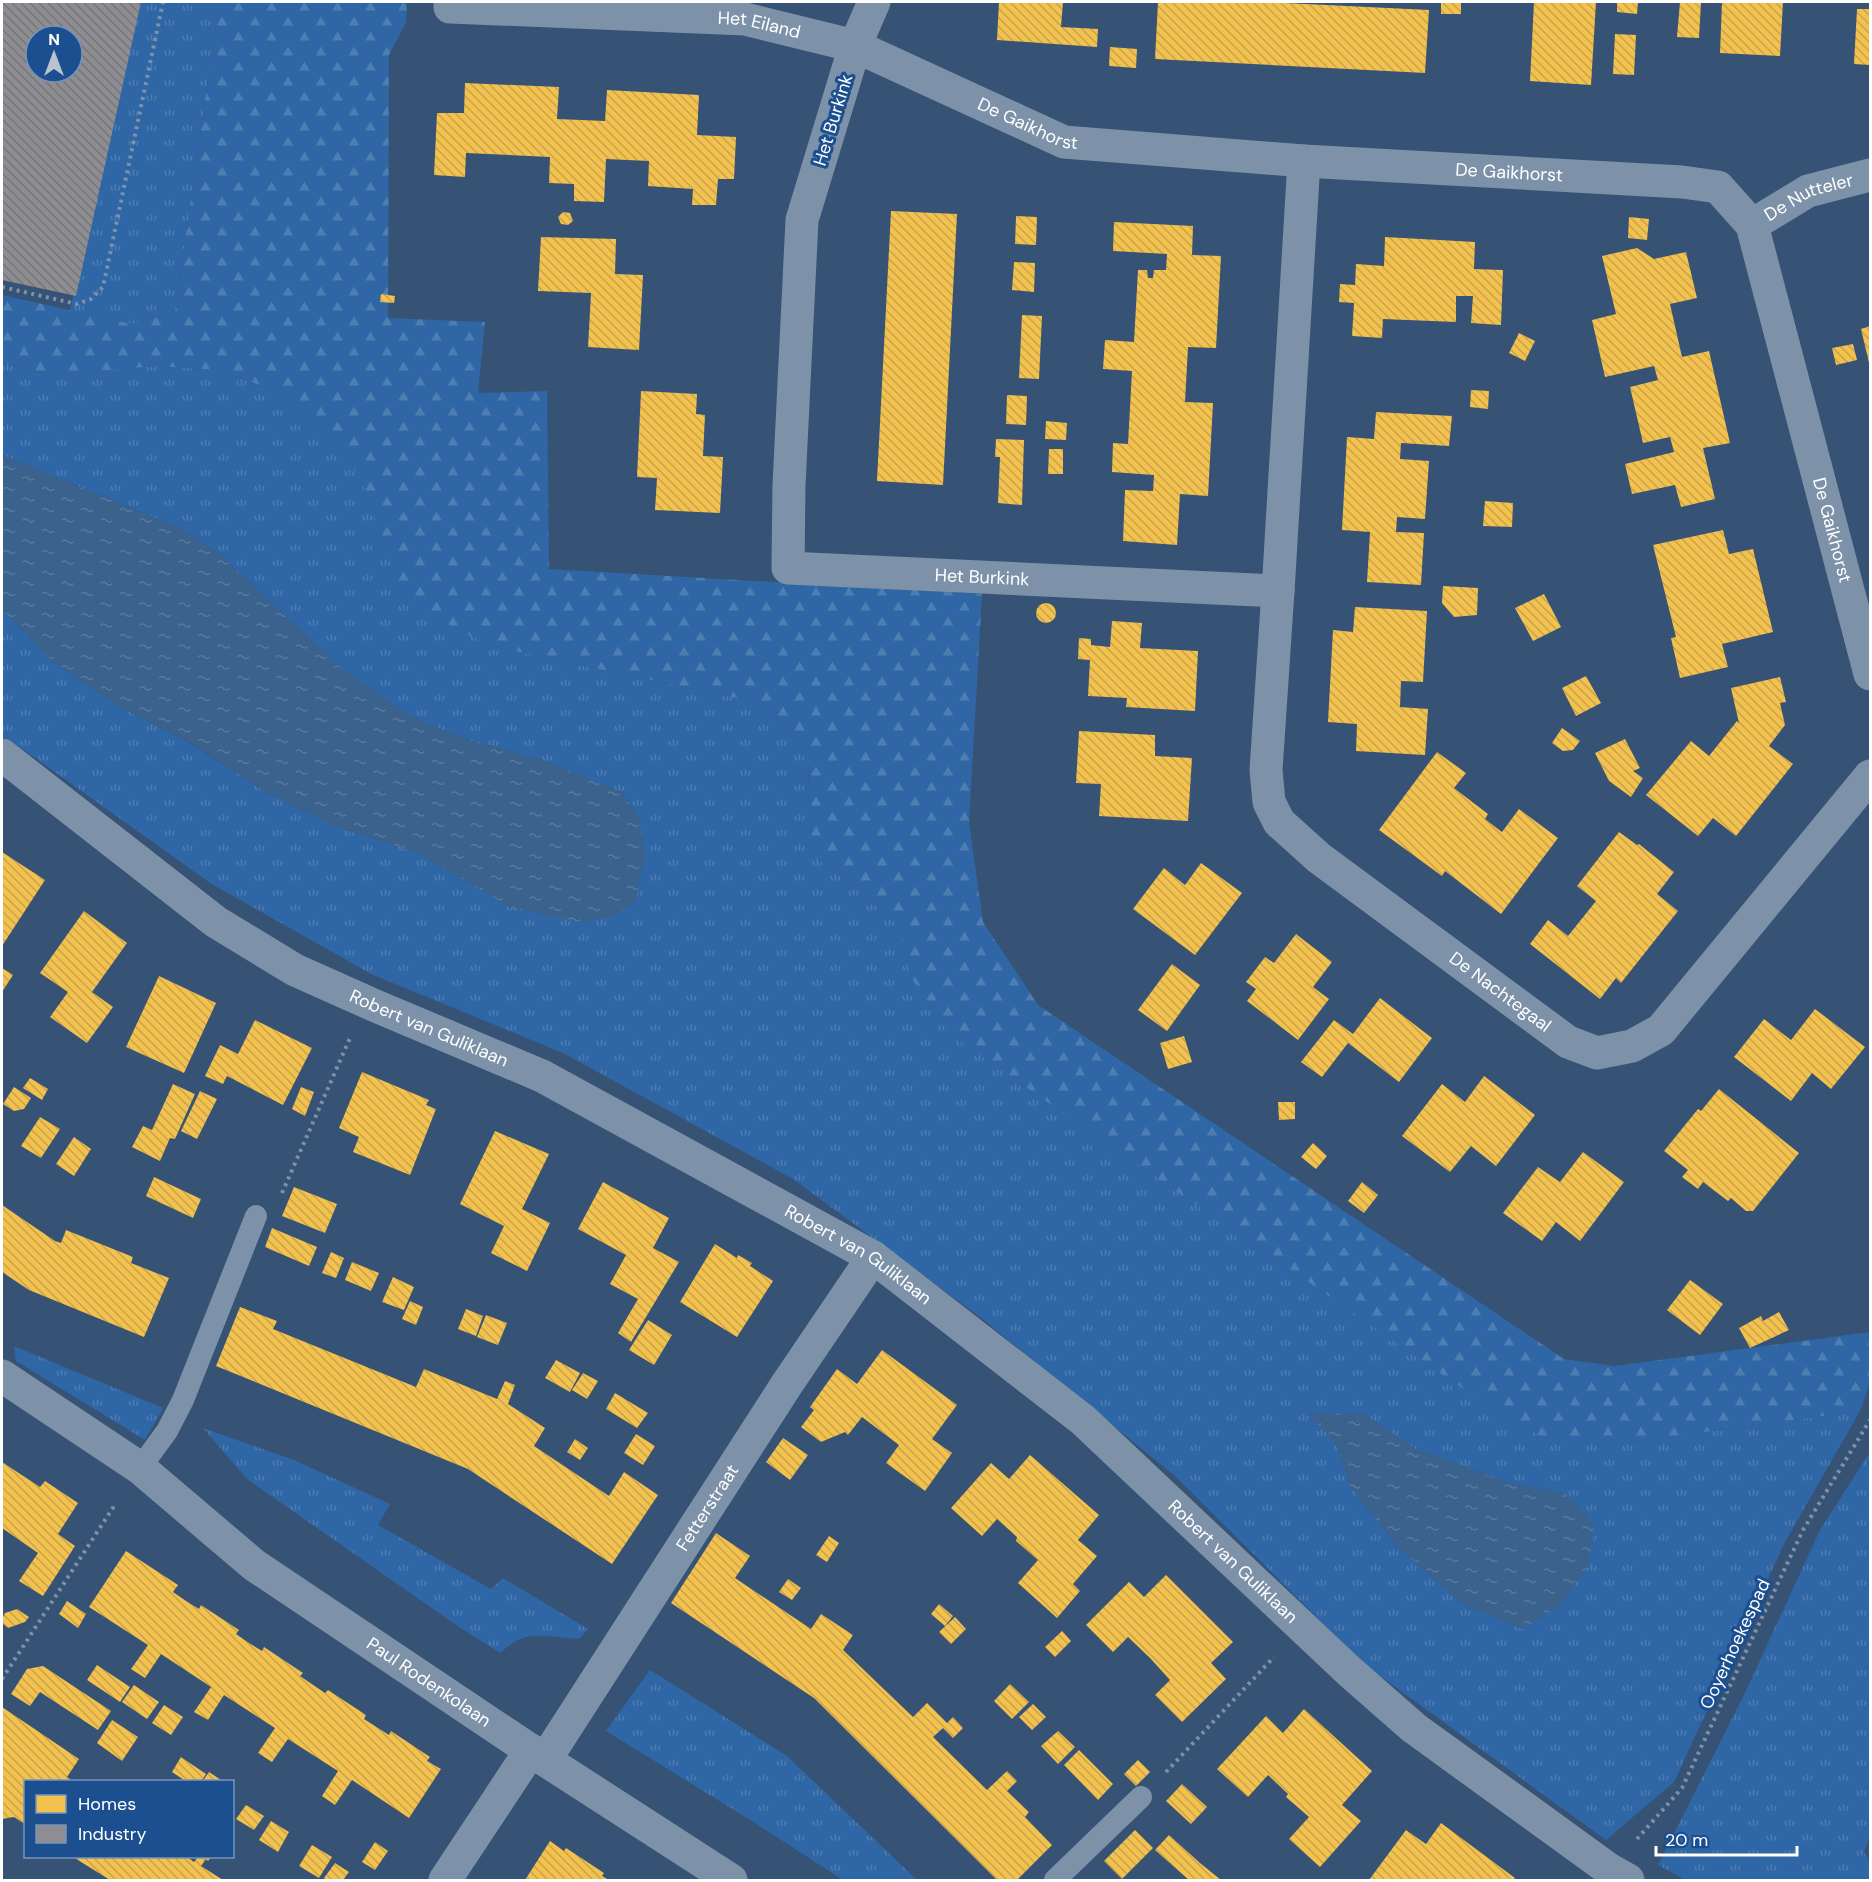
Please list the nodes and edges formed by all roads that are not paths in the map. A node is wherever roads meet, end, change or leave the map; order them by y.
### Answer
1 (450, 2) edge
2 (874, 2) edge
3 (855, 46) junction
4 (1304, 161) junction
5 (1870, 176) edge
6 (1752, 225) junction
7 (1278, 591) junction
8 (1870, 674) edge
9 (2, 755) edge
10 (1870, 776) edge
11 (256, 1216) road end
12 (873, 1257) junction
13 (2, 1376) edge
14 (140, 1468) junction
15 (538, 1755) junction
16 (1141, 1797) road end
17 (1614, 1877) edge
18 (445, 1881) edge
19 (731, 1881) edge
20 (1055, 1881) edge

1 - 3 street, Het Eiland
2 - 3 street
3 - 4 street, De Gaikhorst
3 - 7 street, Het Burkink
4 - 6 street, De Gaikhorst
4 - 7 street
5 - 6 street, De Nutteler
6 - 8 street, De Gaikhorst
7 - 10 street, De Nachtegaal
9 - 12 street, Robert van Guliklaan
11 - 14 lane
12 - 15 street, Fetterstraat
12 - 17 street, Robert van Guliklaan
13 - 14 street, Paul Rodenkolaan
14 - 15 street, Paul Rodenkolaan
15 - 18 street, Fetterstraat
15 - 19 street, Paul Rodenkolaan
16 - 20 lane

